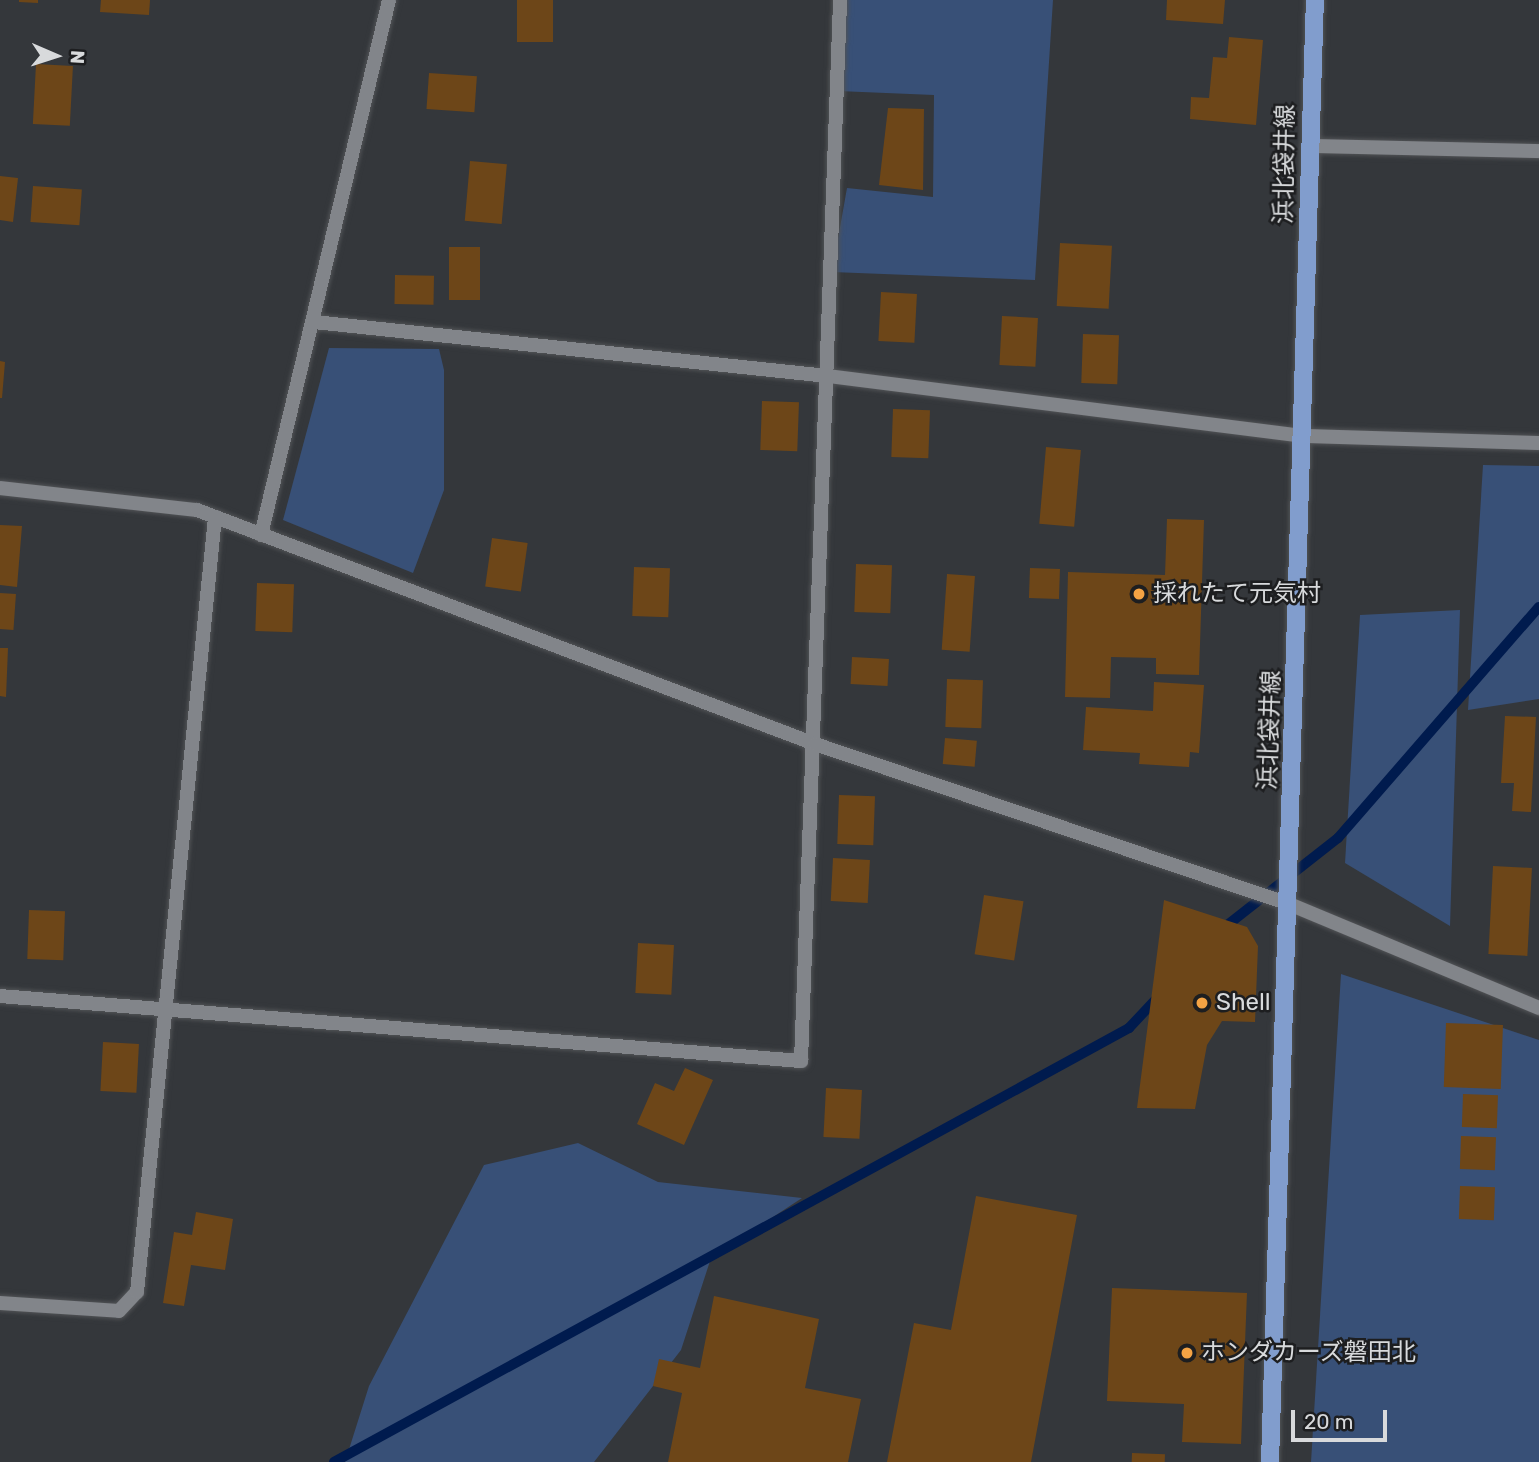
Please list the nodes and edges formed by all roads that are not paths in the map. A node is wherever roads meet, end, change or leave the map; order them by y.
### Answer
1 (389, 0) edge
2 (840, 0) edge
3 (1315, 0) edge
4 (1310, 146) junction
5 (1539, 150) edge
6 (314, 322) junction
7 (828, 376) junction
8 (1305, 436) junction
9 (1539, 443) edge
10 (0, 488) edge
11 (215, 517) junction
12 (261, 535) junction
13 (815, 744) junction
14 (1289, 904) junction
15 (0, 996) edge
16 (1539, 1008) edge
17 (166, 1009) junction
18 (0, 1303) edge
19 (1270, 1462) edge

1 - 6 street
2 - 7 street
3 - 4 main road, 浜北袋井線
4 - 5 street
4 - 8 main road, 浜北袋井線
6 - 7 street
6 - 12 street
7 - 8 street
7 - 13 street
8 - 9 street
8 - 14 main road, 浜北袋井線
10 - 11 street
11 - 12 street
11 - 17 street
12 - 13 street
13 - 14 street
13 - 17 street
14 - 16 street
14 - 19 main road, 浜北袋井線
15 - 17 street
17 - 18 street

